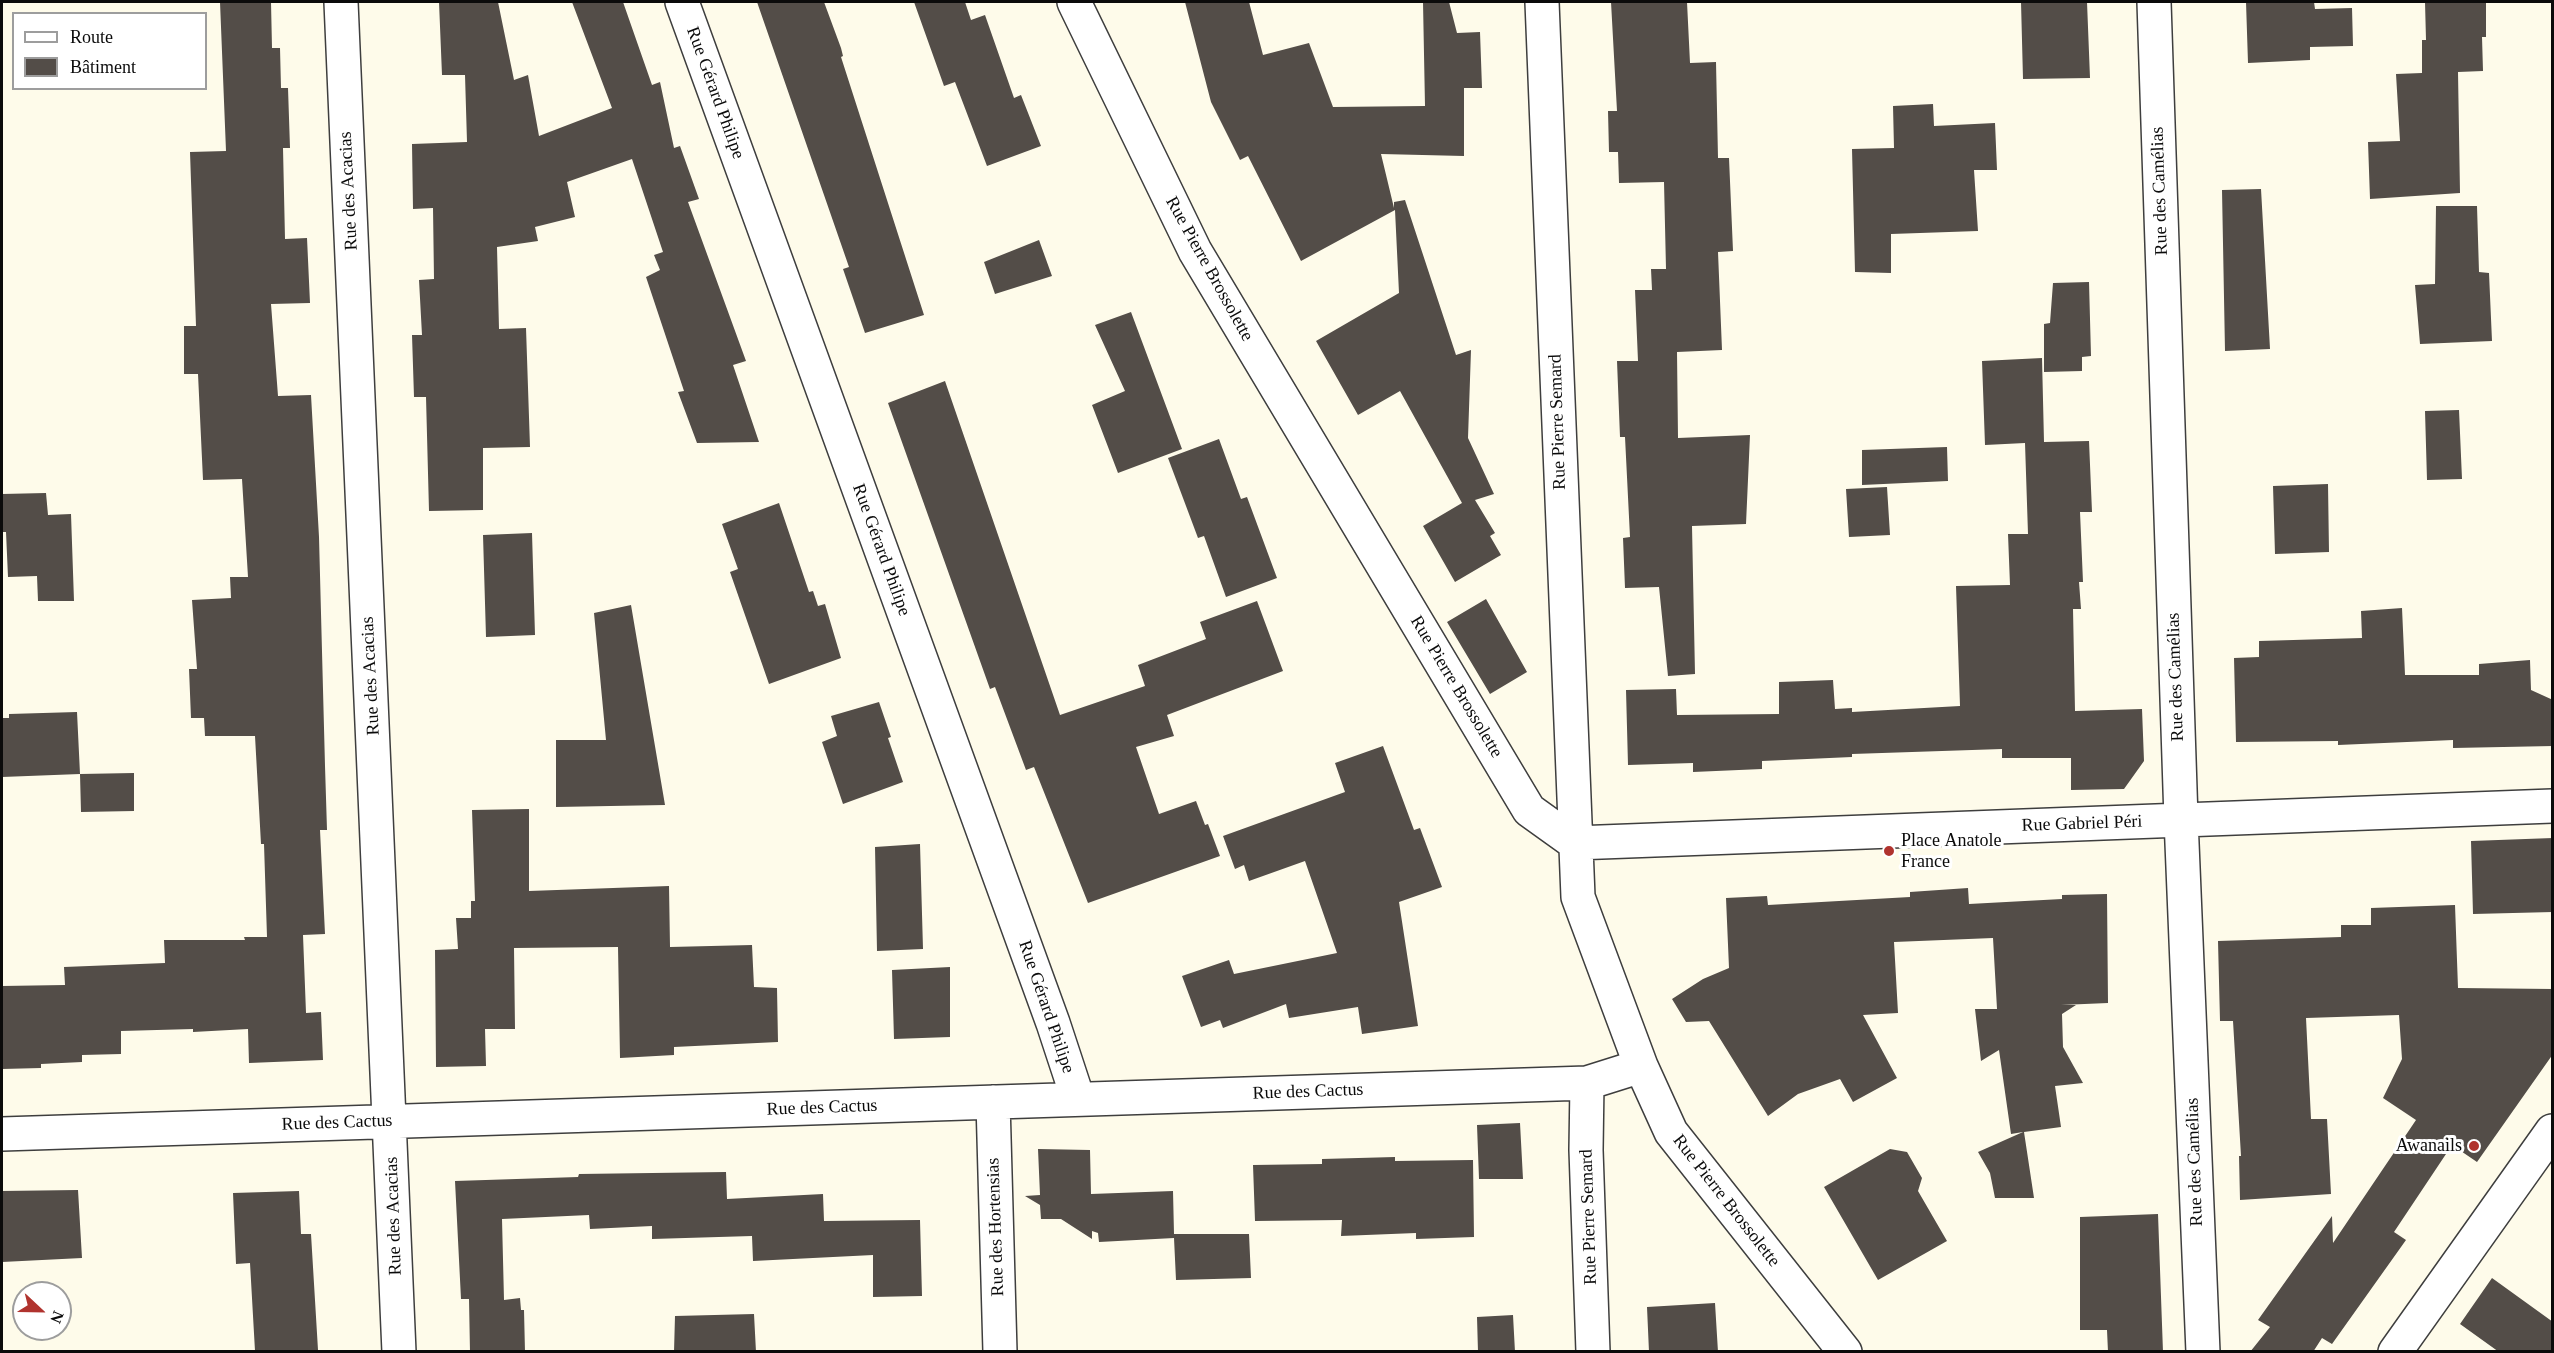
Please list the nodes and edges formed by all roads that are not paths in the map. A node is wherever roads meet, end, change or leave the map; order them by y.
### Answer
1 (341, 2) edge
2 (682, 2) edge
3 (1074, 2) edge
4 (1542, 2) edge
5 (2154, 2) edge
6 (2553, 806) edge
7 (2181, 819) junction
8 (1575, 843) junction
9 (1641, 1066) junction
10 (1587, 1083) junction
11 (1078, 1099) junction
12 (993, 1102) junction
13 (390, 1122) junction
14 (2553, 1131) edge
15 (2, 1134) edge
16 (399, 1352) edge
17 (1000, 1352) edge
18 (1593, 1352) edge
19 (1845, 1352) edge
20 (2203, 1352) edge
21 (2395, 1352) edge

1 - 13 street, Rue des Acacias
2 - 11 street, Rue Gérard Philipe
3 - 8 street, Rue Pierre Brossolette
4 - 8 street, Rue Pierre Semard
5 - 7 street, Rue des Camélias
6 - 7 street, Rue Gabriel Péri
7 - 8 street, Rue Gabriel Péri
7 - 20 street, Rue des Camélias
8 - 9 street, Rue Pierre Brossolette
9 - 10 street, Rue des Cactus
9 - 19 street, Rue Pierre Brossolette
10 - 11 street, Rue des Cactus
10 - 18 street, Rue Pierre Semard
11 - 12 street, Rue des Cactus
12 - 13 street, Rue des Cactus
12 - 17 street, Rue des Hortensias
13 - 15 street, Rue des Cactus
13 - 16 street, Rue des Acacias
14 - 21 street

